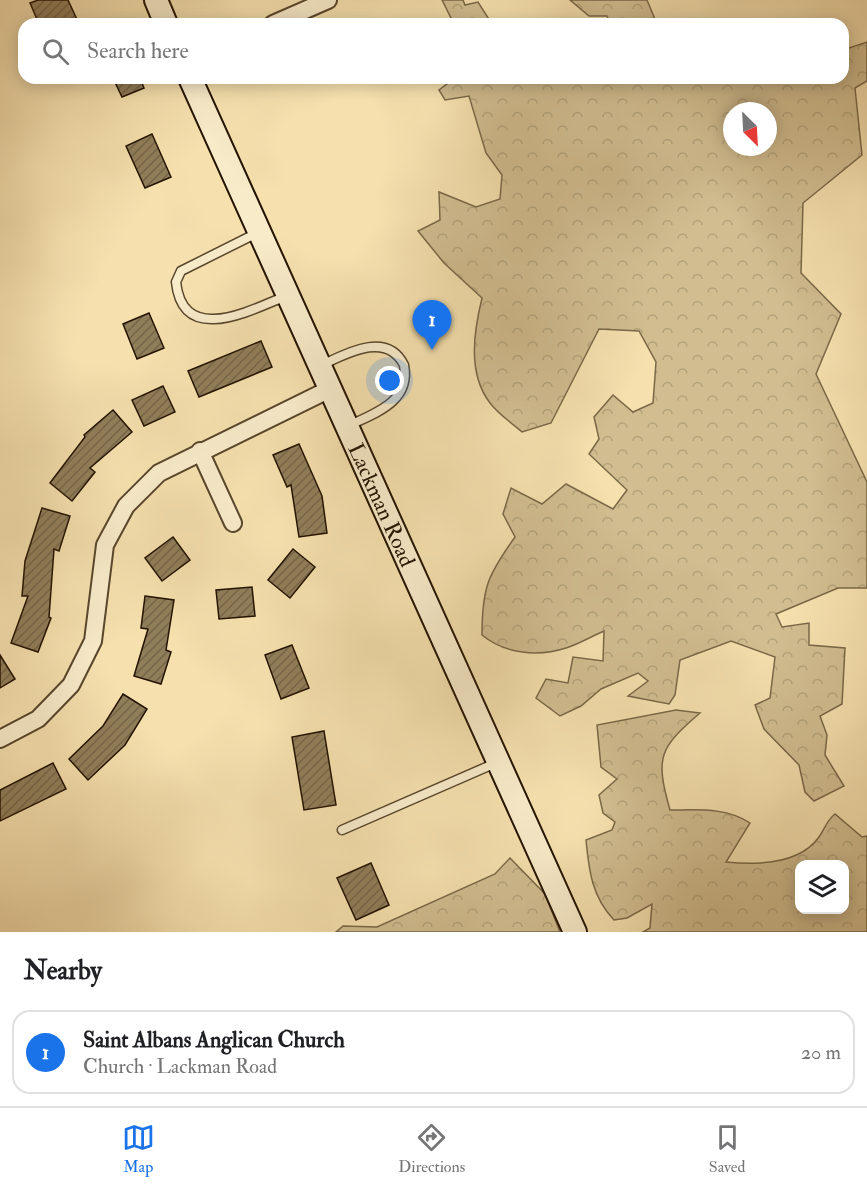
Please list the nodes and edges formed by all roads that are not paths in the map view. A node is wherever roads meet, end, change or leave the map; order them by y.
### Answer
1 (156, 0) edge
2 (328, 0) edge
3 (164, 18) edge
4 (287, 18) edge
5 (193, 84) edge
6 (261, 231) junction
7 (289, 294) junction
8 (320, 366) junction
9 (330, 389) junction
10 (347, 426) junction
11 (200, 451) junction
12 (232, 523) dead end
13 (0, 739) edge
14 (498, 761) junction
15 (342, 830) dead end
16 (575, 932) edge

1 - 3 main road
2 - 4 street
5 - 6 main road, Lackman Road
6 - 7 main road, Lackman Road
6 - 7 lane
7 - 8 main road, Lackman Road
8 - 9 main road, Lackman Road
8 - 10 lane
9 - 10 main road, Lackman Road
9 - 11 street
10 - 14 main road, Lackman Road
11 - 12 street
11 - 13 street
14 - 15 lane
14 - 16 main road, Lackman Road

